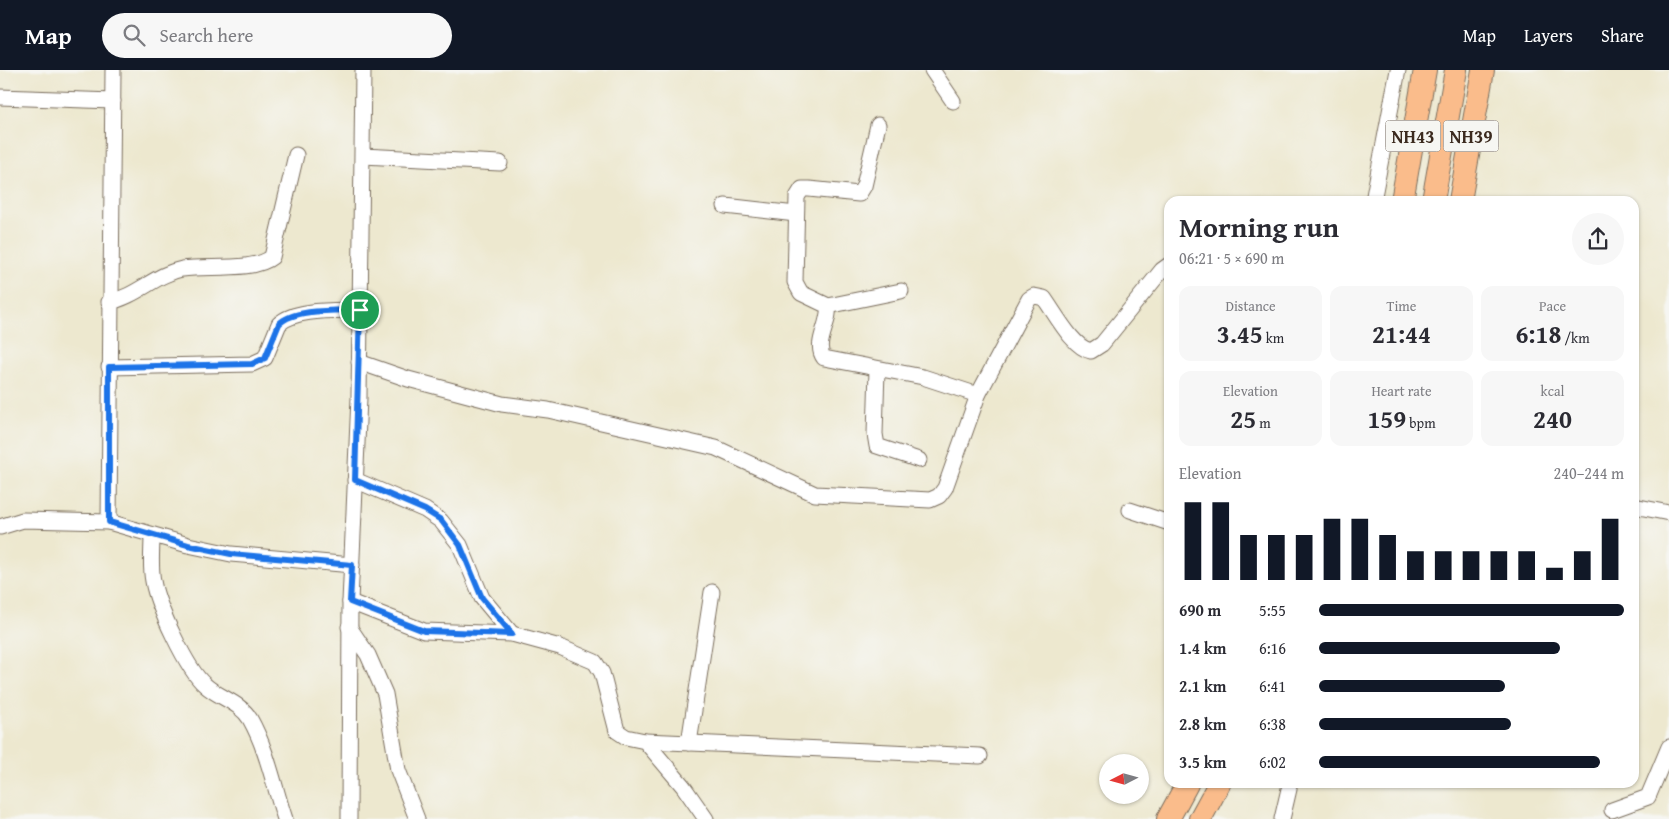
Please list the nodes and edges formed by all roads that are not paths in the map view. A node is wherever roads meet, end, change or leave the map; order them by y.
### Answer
1 (113, 70) edge
2 (363, 70) edge
3 (932, 70) edge
4 (1398, 70) edge
5 (1425, 70) edge
6 (1456, 70) edge
7 (1483, 70) edge
8 (0, 97) edge
9 (113, 101) junction
10 (953, 101) dead end
11 (878, 125) dead end
12 (296, 155) dead end
13 (363, 156) junction
14 (500, 163) dead end
15 (1374, 196) edge
16 (1403, 196) edge
17 (1434, 196) edge
18 (1461, 196) edge
19 (725, 206) dead end
20 (796, 214) junction
21 (1164, 269) edge
22 (901, 291) dead end
23 (110, 302) junction
24 (828, 306) junction
25 (360, 310) junction
26 (359, 362) junction
27 (109, 367) junction
28 (877, 370) junction
29 (978, 396) junction
30 (919, 460) dead end
31 (355, 480) junction
32 (1639, 507) edge
33 (1130, 510) dead end
34 (1669, 513) edge
35 (1164, 520) edge
36 (109, 522) junction
37 (0, 527) edge
38 (152, 536) junction
39 (352, 565) junction
40 (712, 592) dead end
41 (350, 602) junction
42 (349, 627) junction
43 (512, 634) junction
44 (645, 741) junction
45 (689, 743) junction
46 (1669, 748) edge
47 (980, 756) dead end
48 (1185, 788) edge
49 (1217, 788) edge
50 (1289, 789) dead end
51 (1612, 810) dead end
52 (285, 819) edge
53 (349, 819) edge
54 (417, 819) edge
55 (706, 819) edge
56 (1168, 819) edge
57 (1200, 819) edge
58 (1282, 819) edge

1 - 9 street
2 - 13 street
3 - 10 street
4 - 15 street
5 - 16 highway, NH43
6 - 17 highway, NH43
7 - 18 highway, NH39
8 - 9 street
9 - 23 street
11 - 20 street
12 - 23 street
13 - 14 street
13 - 25 street
19 - 20 street
20 - 24 street
21 - 29 street
22 - 24 street
23 - 27 street
24 - 28 street
25 - 26 street
25 - 27 street
26 - 29 street
26 - 31 street
27 - 36 street
28 - 29 street
28 - 30 street
31 - 39 street
31 - 43 street
32 - 34 street
33 - 35 street
36 - 37 street
36 - 38 street
38 - 39 street
38 - 52 street
39 - 41 street
40 - 45 street
41 - 42 street
41 - 43 street
42 - 53 street
42 - 54 street
43 - 44 street
44 - 45 street
44 - 55 street
45 - 47 street
46 - 51 street
48 - 56 highway
49 - 57 highway
50 - 58 street

